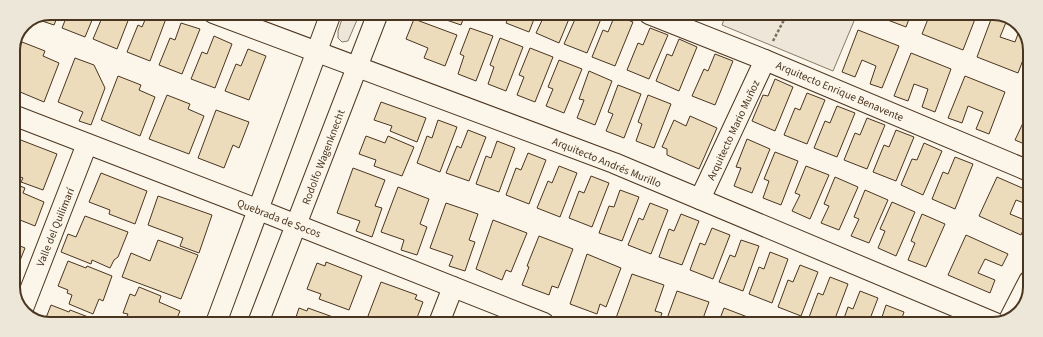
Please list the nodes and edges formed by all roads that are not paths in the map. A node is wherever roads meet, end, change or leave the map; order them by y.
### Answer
1 (231, 20) edge
2 (328, 20) edge
3 (376, 20) edge
4 (664, 20) edge
5 (316, 53) junction
6 (765, 60) junction
7 (358, 67) junction
8 (20, 118) edge
9 (87, 144) junction
10 (1023, 168) edge
11 (700, 199) junction
12 (259, 210) junction
13 (296, 224) junction
14 (453, 287) junction
15 (1022, 295) edge
16 (25, 304) edge
17 (1015, 307) edge
18 (218, 317) edge
19 (260, 317) edge
20 (441, 317) edge
21 (529, 317) edge
22 (981, 317) edge

1 - 5 street, Arquitecto Andrés Murillo
2 - 5 street
3 - 7 street, Rodolfo Wagenknecht
4 - 6 street, Arquitecto Enrique Benavente
5 - 7 street, Arquitecto Andrés Murillo
5 - 12 street
6 - 10 street, Arquitecto Enrique Benavente
6 - 11 street, Arquitecto Mario Muñoz
7 - 11 street, Arquitecto Andrés Murillo
7 - 13 street, Rodolfo Wagenknecht
8 - 9 street, Quebrada de Socos
9 - 12 street, Quebrada de Socos
9 - 16 street, Valle del Quilimarí
11 - 22 street, Arquitecto Andrés Murillo
12 - 13 street, Quebrada de Socos
12 - 18 street
13 - 14 street, Quebrada de Socos
13 - 19 street, Rodolfo Wagenknecht
14 - 20 street
14 - 21 street, Quebrada de Socos
15 - 17 street

